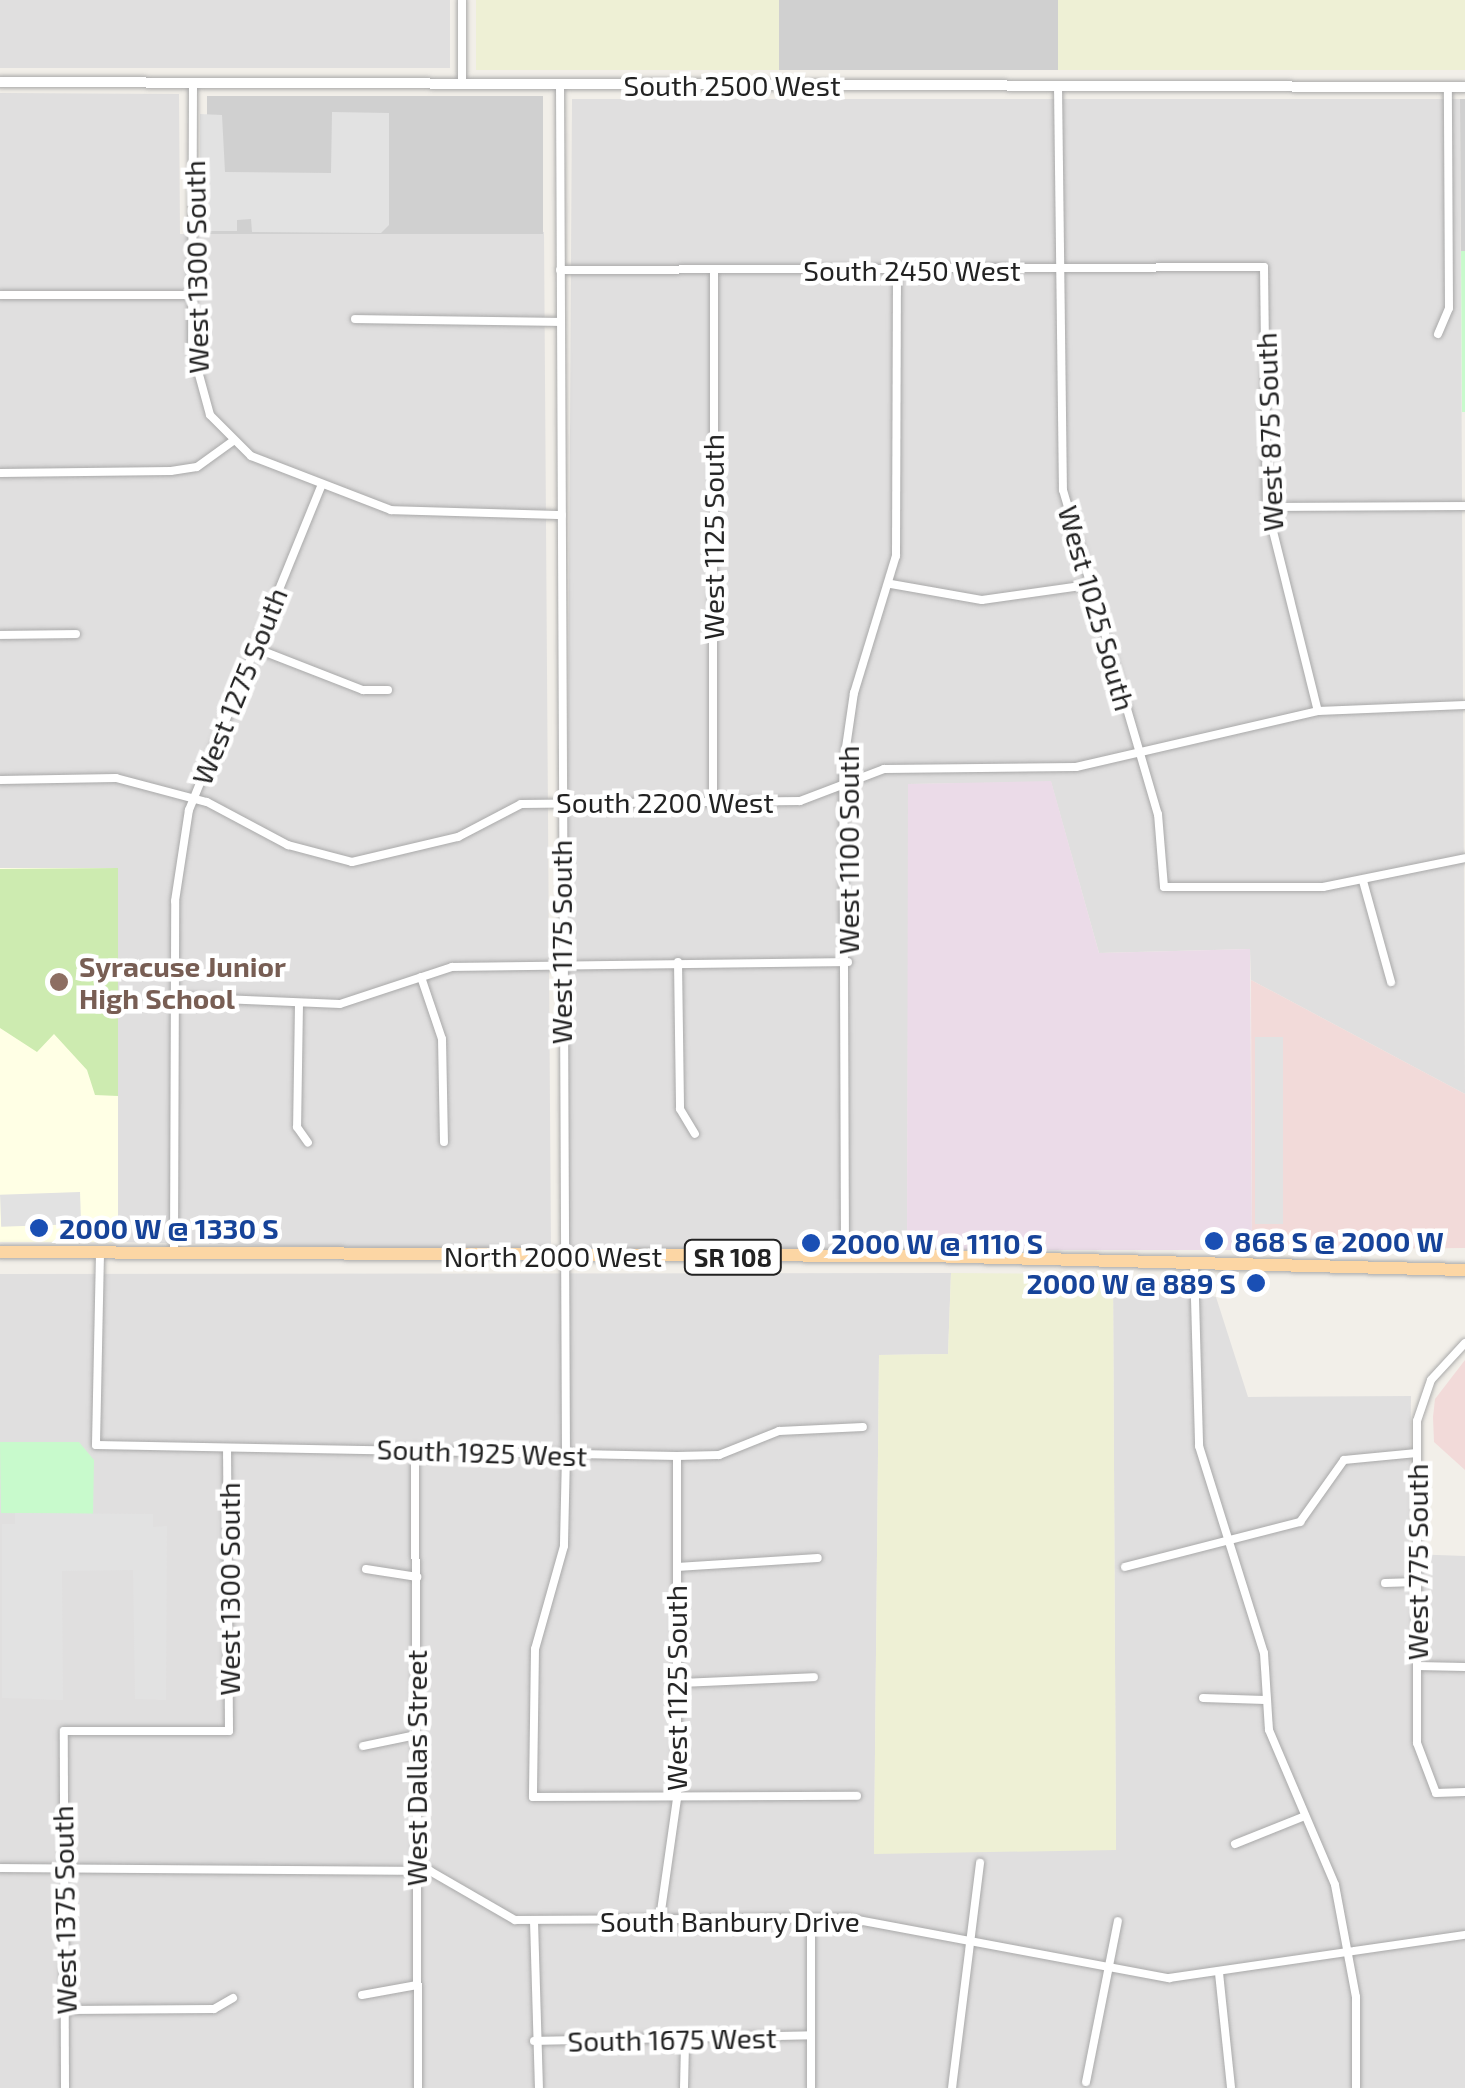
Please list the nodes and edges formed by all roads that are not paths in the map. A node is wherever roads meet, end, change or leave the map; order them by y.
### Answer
1 (462, 0) edge
2 (0, 82) edge
3 (193, 83) junction
4 (462, 84) junction
5 (560, 84) junction
6 (1058, 86) junction
7 (1448, 87) junction
8 (1465, 87) edge
9 (1264, 267) joint
10 (1061, 269) junction
11 (560, 270) junction
12 (714, 271) junction
13 (897, 271) junction
14 (0, 295) edge
15 (192, 295) junction
16 (355, 318) dead end
17 (560, 322) junction
18 (1438, 334) dead end
19 (233, 441) junction
20 (0, 474) edge
21 (321, 486) junction
22 (1465, 506) edge
23 (1267, 507) junction
24 (562, 515) junction
25 (890, 584) junction
26 (1088, 585) junction
27 (76, 634) dead end
28 (0, 635) edge
29 (254, 648) junction
30 (388, 690) dead end
31 (1465, 705) edge
32 (1318, 711) junction
33 (1141, 756) junction
34 (0, 780) edge
35 (844, 784) junction
36 (194, 797) junction
37 (560, 802) junction
38 (713, 803) junction
39 (1465, 858) edge
40 (1363, 881) junction
41 (678, 962) junction
42 (848, 962) junction
43 (562, 963) junction
44 (420, 977) junction
45 (1391, 982) dead end
46 (175, 996) junction
47 (299, 1004) junction
48 (695, 1134) dead end
49 (444, 1142) dead end
50 (308, 1143) dead end
51 (0, 1252) edge
52 (174, 1252) junction
53 (100, 1254) junction
54 (846, 1256) junction
55 (562, 1258) junction
56 (1194, 1262) junction
57 (1465, 1270) edge
58 (1465, 1343) edge
59 (863, 1427) dead end
60 (227, 1448) junction
61 (414, 1448) junction
62 (1417, 1453) junction
63 (566, 1455) junction
64 (677, 1456) junction
65 (1229, 1544) junction
66 (818, 1558) dead end
67 (677, 1567) junction
68 (1125, 1567) dead end
69 (366, 1569) dead end
70 (416, 1577) junction
71 (1384, 1582) dead end
72 (1417, 1582) junction
73 (1417, 1666) junction
74 (1465, 1666) edge
75 (814, 1677) dead end
76 (680, 1683) junction
77 (1203, 1698) dead end
78 (1265, 1700) junction
79 (64, 1732) joint
80 (416, 1735) junction
81 (363, 1746) dead end
82 (1465, 1792) edge
83 (857, 1796) dead end
84 (677, 1798) junction
85 (1306, 1816) junction
86 (1235, 1844) dead end
87 (980, 1863) dead end
88 (0, 1868) edge
89 (61, 1868) junction
90 (416, 1870) junction
91 (660, 1918) junction
92 (811, 1920) junction
93 (1118, 1921) dead end
94 (534, 1922) junction
95 (1465, 1936) edge
96 (969, 1940) junction
97 (1345, 1949) junction
98 (1110, 1966) junction
99 (1219, 1974) junction
100 (417, 1985) junction
101 (362, 1995) dead end
102 (233, 1998) dead end
103 (66, 2010) junction
104 (810, 2036) junction
105 (534, 2041) junction
106 (685, 2044) junction
107 (1086, 2082) dead end
108 (1231, 2087) edge
109 (65, 2088) edge
110 (418, 2088) edge
111 (539, 2088) edge
112 (684, 2088) edge
113 (811, 2088) edge
114 (952, 2088) edge
115 (1356, 2088) edge

1 - 4 street
2 - 3 street, South 2500 West
3 - 4 street, South 2500 West
3 - 15 street, West 1300 South
4 - 5 street, South 2500 West
5 - 6 street, South 2500 West
5 - 11 street, West 1175 South
6 - 7 street, South 2500 West
6 - 10 street, West 1025 South
7 - 8 street, South 2500 West
7 - 18 street
9 - 10 street, South 2450 West
9 - 23 street, West 875 South
10 - 13 street, South 2450 West
10 - 26 street, West 1025 South
11 - 12 street, South 2450 West
11 - 17 street, West 1175 South
12 - 13 street, South 2450 West
12 - 38 street, West 1125 South
13 - 25 street, West 1100 South
14 - 15 street
15 - 19 street, West 1300 South
16 - 17 street
17 - 24 street, West 1175 South
19 - 20 street
19 - 21 street
21 - 24 street
21 - 29 street, West 1275 South
22 - 23 street
23 - 32 street, West 875 South
24 - 37 street, West 1175 South
25 - 26 street
25 - 35 street, West 1100 South
26 - 33 street, West 1025 South
27 - 28 street
29 - 30 street
29 - 36 street, West 1275 South
31 - 32 street, South 2200 West
32 - 33 street, South 2200 West
33 - 35 street, South 2200 West
33 - 40 street, West 1025 South
34 - 36 street, South 2200 West
35 - 38 street, South 2200 West
35 - 42 street, West 1100 South
36 - 37 street, South 2200 West
36 - 46 street, West 1275 South
37 - 38 street, South 2200 West
37 - 43 street, West 1175 South
39 - 40 street
40 - 45 street
41 - 42 street
41 - 43 street
41 - 48 street
42 - 54 street, West 1100 South
43 - 44 street
43 - 55 street, West 1175 South
44 - 47 street
44 - 49 street
46 - 47 street
46 - 52 street, West 1275 South
47 - 50 street
51 - 53 main road, North 2000 West / SR 108
52 - 53 main road, North 2000 West / SR 108
52 - 55 main road, North 2000 West / SR 108
53 - 60 street, South 1925 West
54 - 55 main road, North 2000 West / SR 108
54 - 56 main road, North 2000 West / SR 108
55 - 63 street, West 1175 South
56 - 57 main road, North 2000 West / SR 108
56 - 65 street
58 - 62 street, West 775 South
59 - 64 street, South 1925 West
60 - 61 street, South 1925 West
60 - 79 street, West 1300 South
61 - 63 street, South 1925 West
61 - 70 street, West Dallas Street
62 - 65 street
62 - 72 street, West 775 South
63 - 64 street, South 1925 West
63 - 84 street, West 1175 South
64 - 67 street, West 1125 South
65 - 68 street
65 - 78 street
66 - 67 street
67 - 76 street, West 1125 South
69 - 70 street
70 - 80 street, West Dallas Street
71 - 72 street
72 - 73 street, West 775 South
73 - 74 street
73 - 82 street, West 775 South
75 - 76 street
76 - 84 street, West 1125 South
77 - 78 street
78 - 85 street
79 - 89 street, West 1375 South
80 - 81 street
80 - 90 street, West Dallas Street
83 - 84 street
84 - 91 street, West 1125 South
85 - 86 street
85 - 97 street
87 - 96 street
88 - 89 street, South Banbury Drive
89 - 90 street, South Banbury Drive
89 - 103 street, West 1375 South
90 - 94 street, South Banbury Drive
90 - 100 street, West Dallas Street
91 - 92 street, South Banbury Drive
91 - 94 street, South Banbury Drive
92 - 96 street, South Banbury Drive
92 - 104 street
93 - 98 street
94 - 105 street
95 - 97 street, South Banbury Drive
96 - 98 street, South Banbury Drive
96 - 114 street
97 - 99 street, South Banbury Drive
97 - 115 street
98 - 99 street, South Banbury Drive
98 - 107 street
99 - 108 street
100 - 101 street
100 - 110 street, West Dallas Street
102 - 103 street
103 - 109 street, West 1375 South
104 - 106 street, South 1675 West
104 - 113 street
105 - 106 street, South 1675 West
105 - 111 street
106 - 112 street

